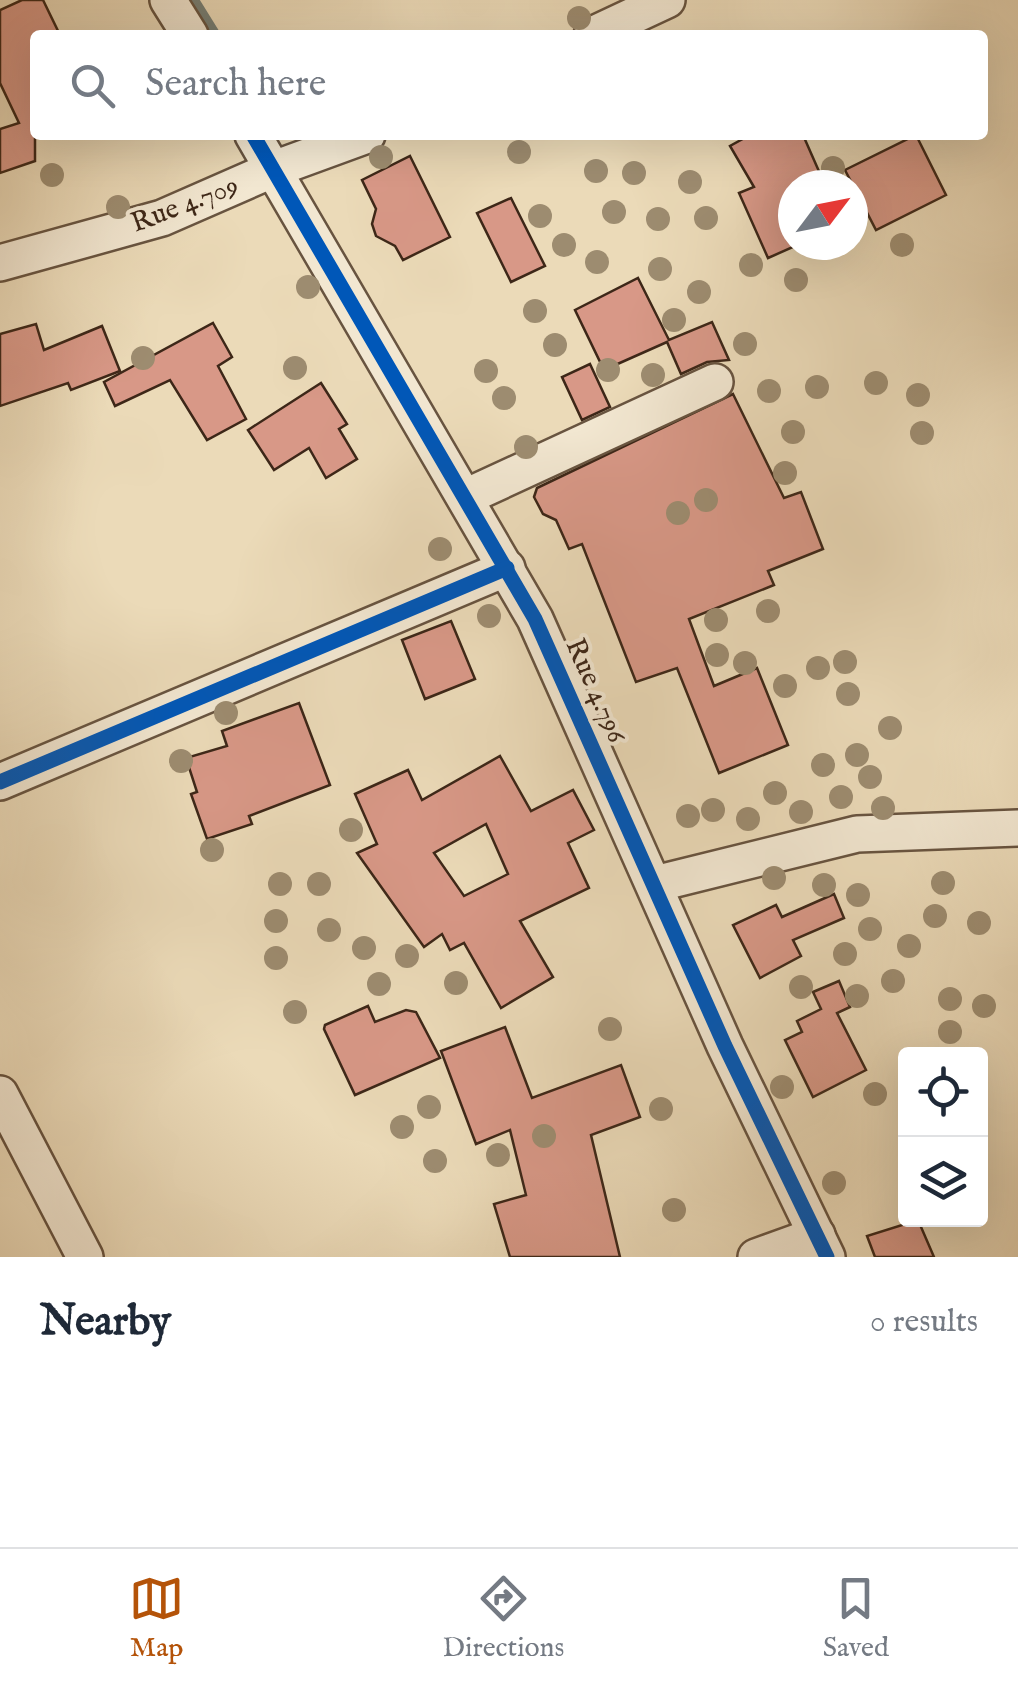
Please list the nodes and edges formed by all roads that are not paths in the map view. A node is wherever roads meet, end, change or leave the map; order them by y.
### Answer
1 (168, 0) edge
2 (667, 0) edge
3 (187, 30) edge
4 (603, 30) edge
5 (255, 140) edge
6 (353, 140) edge
7 (274, 169) junction
8 (0, 263) edge
9 (715, 382) dead end
10 (468, 496) junction
11 (507, 568) junction
12 (0, 782) edge
13 (1018, 828) edge
14 (655, 884) junction
15 (0, 1094) edge
16 (822, 1246) edge
17 (85, 1257) edge
18 (756, 1257) edge

1 - 3 street
2 - 4 street
5 - 7 street, Rue 4.796
6 - 7 street, Rue 4.709
7 - 8 street, Rue 4.709
7 - 10 street, Rue 4.796
9 - 10 street
10 - 11 street, Rue 4.796
11 - 12 street
11 - 14 street, Rue 4.796
13 - 14 street
14 - 16 street, Rue 4.796
15 - 17 street
16 - 18 street

